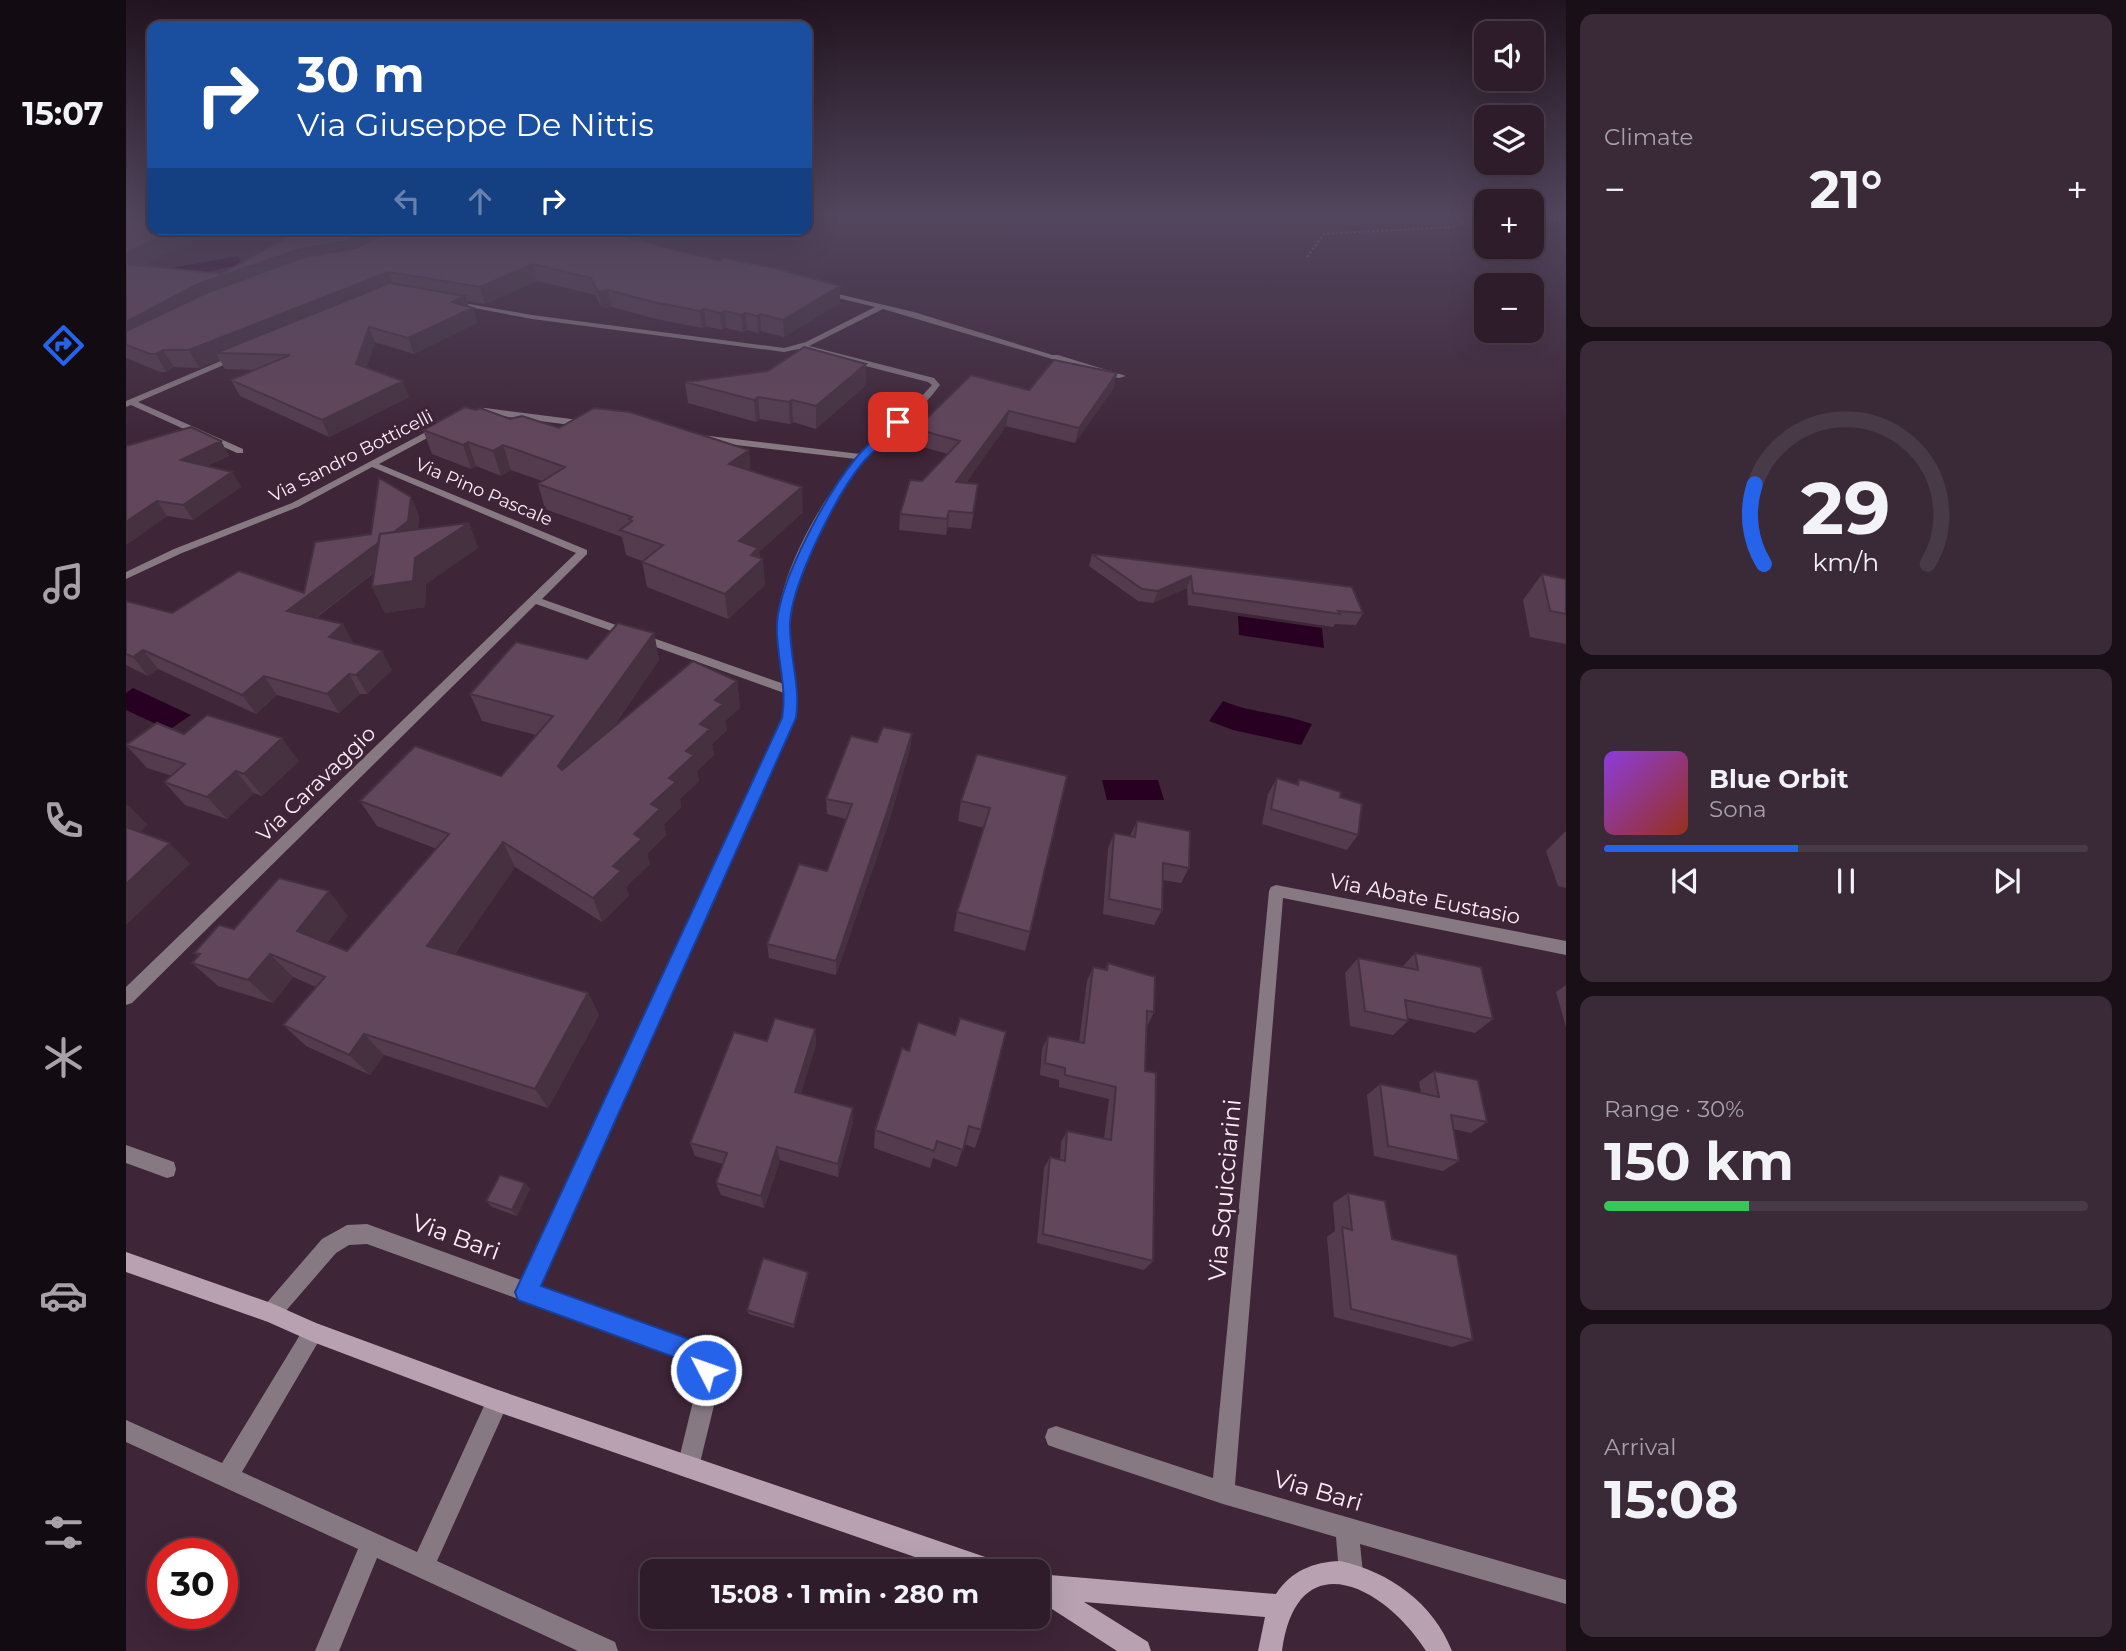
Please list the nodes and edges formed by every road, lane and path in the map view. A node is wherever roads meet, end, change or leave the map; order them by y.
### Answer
1 (826, 292) edge
2 (446, 302) edge
3 (881, 307) junction
4 (802, 347) junction
5 (244, 355) edge
6 (1122, 376) dead end
7 (128, 403) edge
8 (146, 409) junction
9 (469, 413) edge
10 (126, 415) edge
11 (453, 421) edge
12 (593, 424) edge
13 (204, 435) junction
14 (687, 436) edge
15 (191, 439) edge
16 (240, 451) dead end
17 (862, 457) junction
18 (372, 464) junction
19 (583, 552) joint
20 (126, 576) edge
21 (535, 600) junction
22 (790, 691) junction
23 (1276, 891) joint
24 (1566, 948) edge
25 (126, 998) edge
26 (126, 1154) edge
27 (167, 1169) dead end
28 (126, 1262) edge
29 (526, 1292) junction
30 (271, 1313) junction
31 (313, 1332) junction
32 (498, 1401) junction
33 (126, 1430) edge
34 (1056, 1437) dead end
35 (688, 1467) junction
36 (227, 1476) junction
37 (1223, 1493) junction
38 (1347, 1528) junction
39 (372, 1543) junction
40 (956, 1559) edge
41 (423, 1566) junction
42 (1351, 1573) junction
43 (1050, 1587) edge
44 (1566, 1592) edge
45 (1050, 1594) edge
46 (1279, 1606) junction
47 (1441, 1650) edge
48 (327, 1651) edge
49 (606, 1651) edge
50 (1139, 1651) edge
51 (1270, 1651) edge

1 - 3 street
2 - 4 street
3 - 4 street
3 - 6 street
4 - 17 street
5 - 7 street
7 - 8 street
8 - 10 street
8 - 13 street
9 - 12 street
11 - 18 street, Via Sandro Botticelli
13 - 15 street
13 - 16 street
14 - 17 street
17 - 22 street
18 - 19 street, Via Pino Pascale
18 - 20 street, Via Sandro Botticelli
19 - 21 street, Via Caravaggio
21 - 22 street
21 - 25 street, Via Caravaggio
22 - 29 street
23 - 24 street, Via Abate Eustasio
23 - 37 street, Via Squicciarini
26 - 27 street
28 - 30 main road
29 - 30 street, Via Bari
29 - 35 street, Via Bari
30 - 31 main road
31 - 32 main road
31 - 36 street
32 - 35 main road
32 - 41 street
33 - 36 street
34 - 37 street, Via Bari
35 - 40 main road
36 - 39 street
37 - 38 street, Via Bari
38 - 42 street
38 - 44 street, Via Bari
39 - 41 street
39 - 48 street
41 - 49 street
42 - 46 main road
42 - 47 main road
43 - 46 main road
45 - 50 main road
46 - 51 main road

